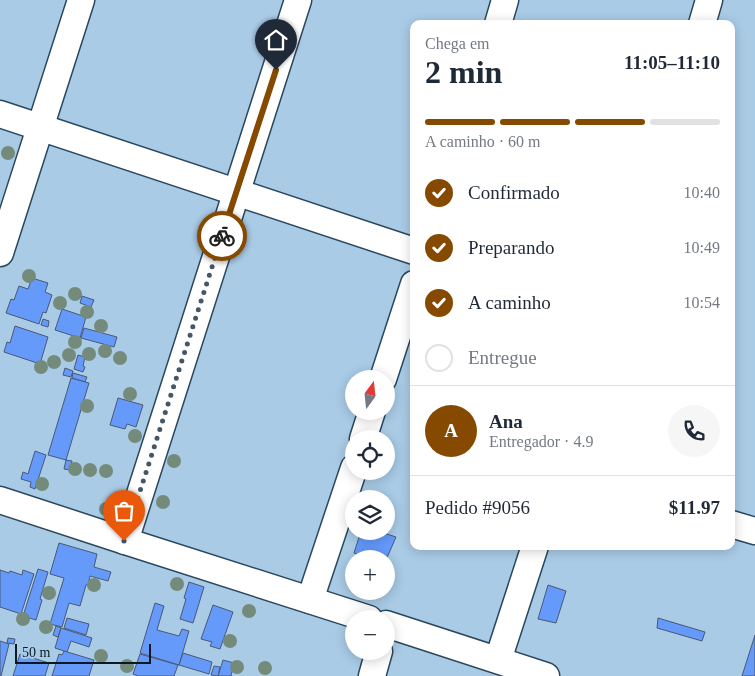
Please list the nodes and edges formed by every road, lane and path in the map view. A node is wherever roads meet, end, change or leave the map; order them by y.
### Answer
1 (81, 0) edge
2 (298, 0) edge
3 (505, 0) edge
4 (709, 0) edge
5 (499, 20) edge
6 (703, 20) edge
7 (0, 114) edge
8 (41, 127) junction
9 (21, 162) dead end
10 (236, 192) junction
11 (0, 231) edge
12 (410, 250) edge
13 (0, 253) edge
14 (410, 296) edge
15 (386, 370) edge
16 (350, 480) edge
17 (0, 500) edge
18 (124, 541) junction
19 (534, 550) edge
20 (310, 600) junction
21 (345, 612) edge
22 (395, 628) edge
23 (376, 660) edge
24 (498, 660) junction
25 (372, 676) edge
26 (546, 676) edge

1 - 8 street
2 - 10 street
3 - 5 street
4 - 6 street
7 - 8 street
8 - 10 street
8 - 13 street
9 - 11 street
10 - 12 street
10 - 18 street
14 - 15 street
16 - 20 street
17 - 18 street
18 - 20 street
19 - 24 street
20 - 21 street
22 - 24 street
23 - 25 street
24 - 26 street

